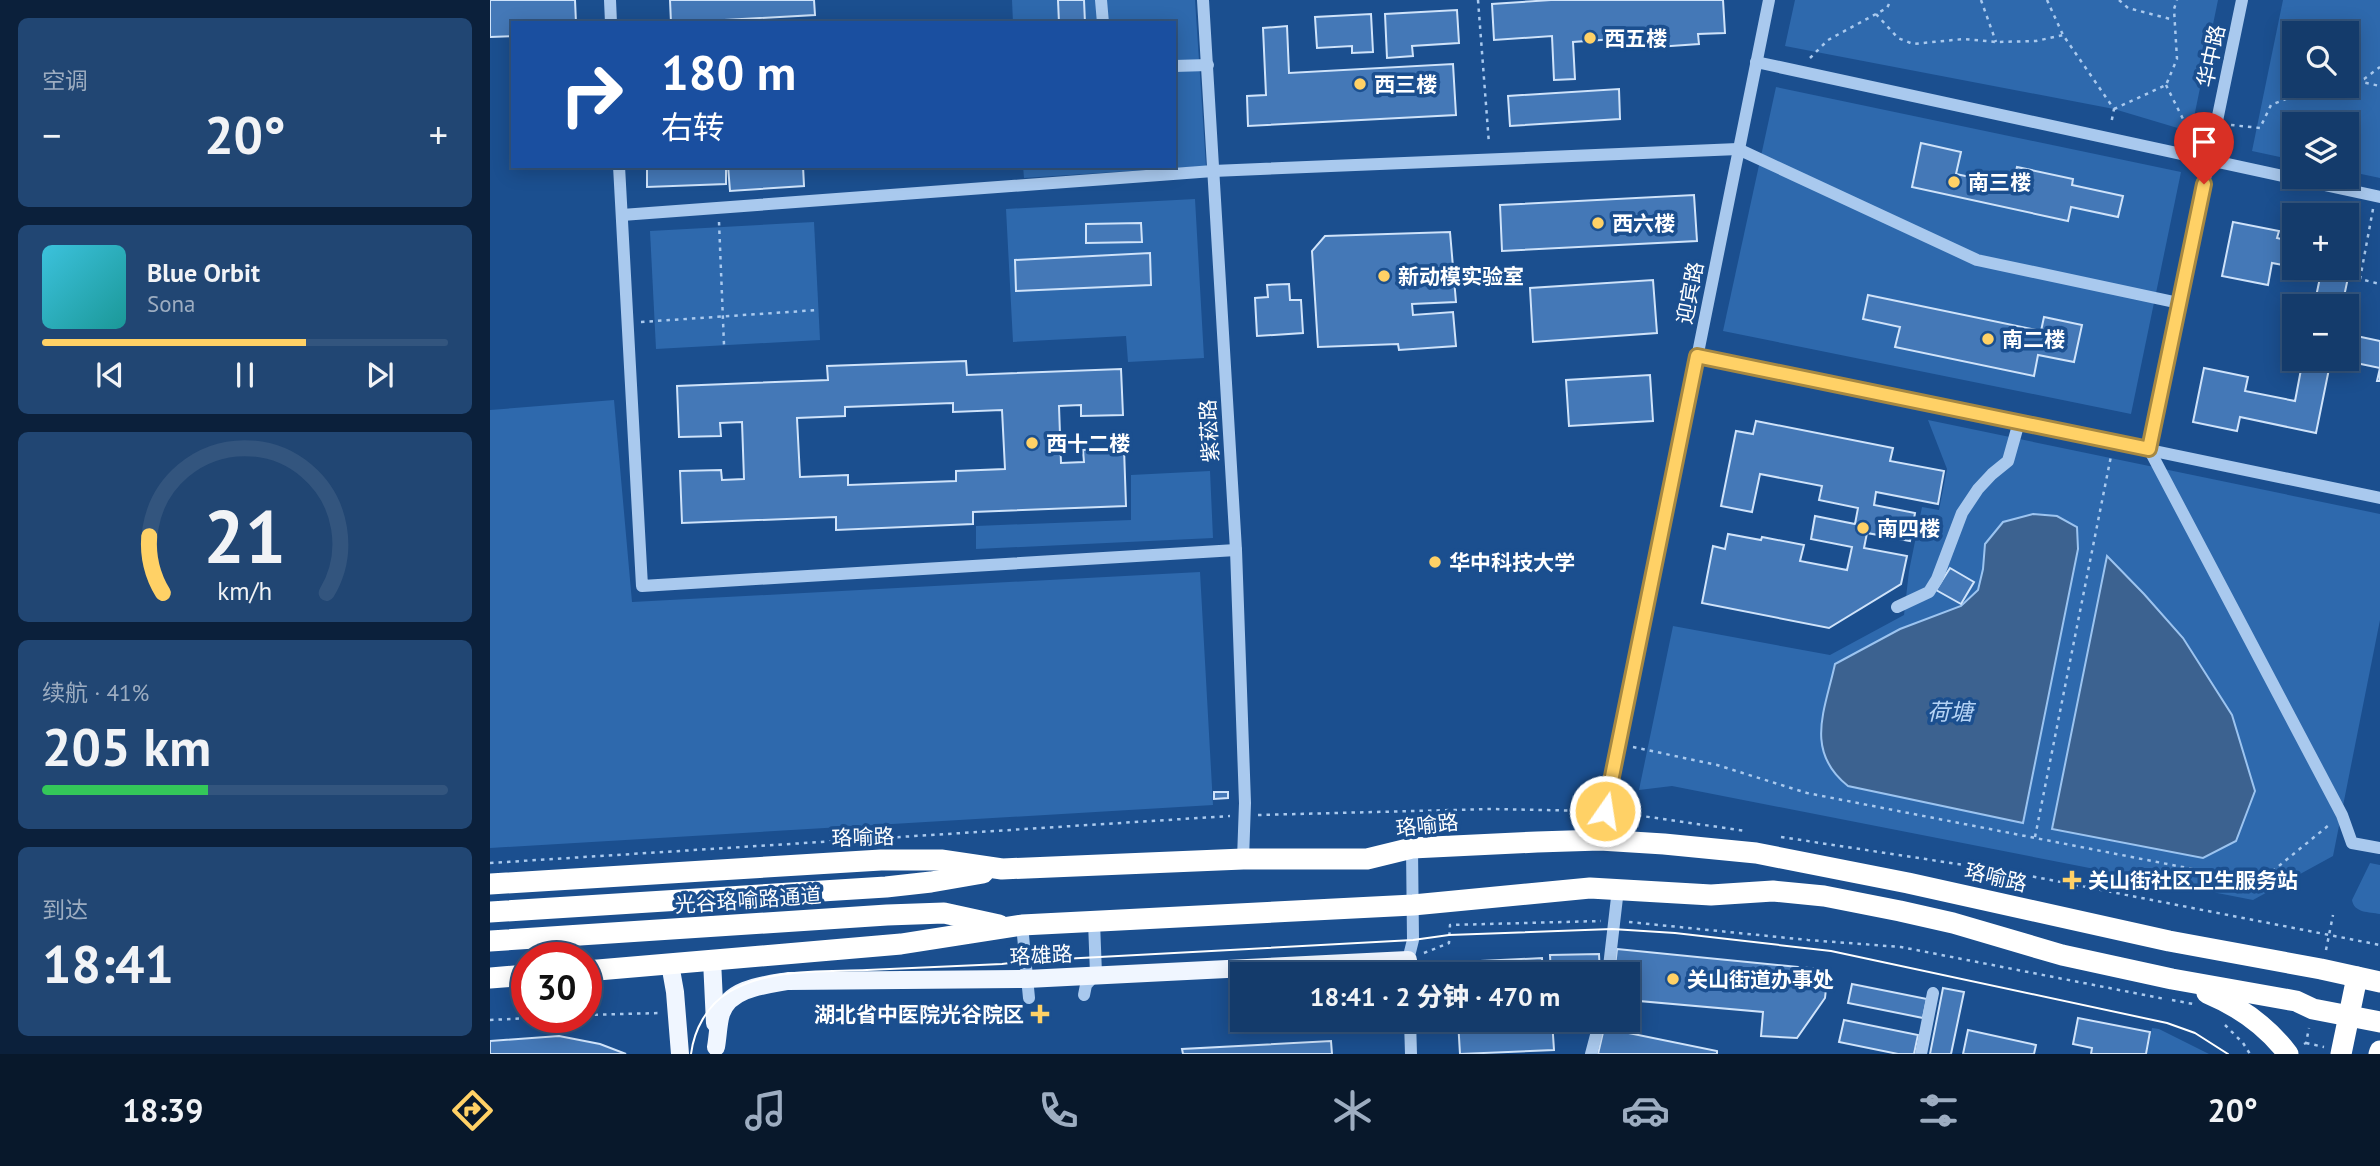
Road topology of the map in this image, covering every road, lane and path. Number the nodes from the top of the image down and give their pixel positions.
1 (610, 0) edge
2 (1101, 0) edge
3 (1203, 0) edge
4 (1478, 0) edge
5 (1769, 0) edge
6 (1891, 0) edge
7 (1982, 0) edge
8 (2047, 0) edge
9 (2119, 0) edge
10 (2177, 0) edge
11 (2242, 0) edge
12 (1875, 14) junction
13 (611, 21) edge
14 (1103, 21) edge
15 (2175, 21) junction
16 (2063, 35) junction
17 (1996, 43) junction
18 (1756, 62) junction
19 (1208, 65) junction
20 (1176, 66) edge
21 (2380, 67) edge
22 (1798, 71) junction
23 (2359, 80) edge
24 (2359, 81) edge
25 (2166, 85) junction
26 (2380, 86) edge
27 (2288, 98) edge
28 (2114, 109) junction
29 (2217, 123) junction
30 (2108, 138) junction
31 (1738, 149) junction
32 (1490, 158) junction
33 (2206, 160) junction
34 (619, 168) edge
35 (1213, 171) junction
36 (2378, 196) edge
37 (718, 208) junction
38 (622, 215) junction
39 (2380, 284) edge
40 (2179, 303) junction
41 (818, 310) dead end
42 (723, 316) junction
43 (628, 323) junction
44 (724, 345) dead end
45 (1697, 356) junction
46 (2019, 422) junction
47 (2114, 442) junction
48 (2149, 449) junction
49 (2380, 498) edge
50 (1236, 550) junction
51 (1897, 607) dead end
52 (1619, 744) junction
53 (2342, 815) junction
54 (2035, 837) junction
55 (1600, 840) junction
56 (1412, 848) junction
57 (2380, 848) edge
58 (1242, 859) junction
59 (1002, 869) junction
60 (490, 884) edge
61 (1618, 889) junction
62 (1413, 905) junction
63 (490, 912) edge
64 (1614, 920) junction
65 (1094, 922) junction
66 (1015, 926) junction
67 (490, 941) edge
68 (712, 960) junction
69 (1409, 962) edge
70 (1417, 962) edge
71 (1609, 962) edge
72 (670, 964) junction
73 (602, 970) edge
74 (1230, 971) edge
75 (1096, 974) junction
76 (511, 976) edge
77 (2357, 977) junction
78 (490, 978) edge
79 (2172, 979) junction
80 (2380, 982) edge
81 (1028, 988) junction
82 (1933, 993) dead end
83 (1084, 995) dead end
84 (2195, 1004) dead end
85 (677, 1013) junction
86 (602, 1015) edge
87 (2349, 1016) junction
88 (511, 1019) edge
89 (2219, 1019) dead end
90 (490, 1020) edge
91 (2380, 1022) edge
92 (1410, 1032) edge
93 (1597, 1032) edge
94 (716, 1050) edge
95 (680, 1054) edge
96 (1411, 1054) edge
97 (1591, 1054) edge
98 (1921, 1054) edge
99 (2250, 1054) edge
100 (2288, 1054) edge
101 (2341, 1054) edge

1 - 13 street
2 - 14 street
3 - 19 street, 紫菘路
4 - 32 path
5 - 18 street, 迎宾路
6 - 12 path
7 - 17 path
8 - 16 path
9 - 15 path
10 - 15 path
11 - 29 street, 华中路
12 - 17 path
12 - 22 path
15 - 25 path
16 - 17 path
16 - 28 path
18 - 22 street
18 - 31 street, 迎宾路
19 - 20 street
19 - 35 street, 紫菘路
21 - 23 path
22 - 30 street
24 - 26 path
25 - 28 path
25 - 33 path
27 - 29 path
28 - 30 path
29 - 33 street, 华中路
30 - 33 street
31 - 32 street
31 - 40 street
31 - 45 street, 迎宾路
32 - 35 street
33 - 36 street
33 - 40 street, 华中路
34 - 38 street
35 - 37 street
35 - 50 street, 紫菘路
36 - 39 path
37 - 38 street
37 - 42 path
38 - 43 street
40 - 48 street, 华中路
41 - 42 path
42 - 43 path
42 - 44 path
43 - 50 street
45 - 46 street
45 - 52 street, 迎宾路
46 - 47 street
46 - 51 street
47 - 48 street
47 - 54 path
48 - 49 street
48 - 53 street
50 - 58 street, 紫菘路
52 - 54 path
52 - 55 street, 迎宾路
53 - 54 path
53 - 57 street
55 - 56 highway, 珞喻路
55 - 77 highway, 珞喻路
56 - 58 highway, 珞喻路
56 - 62 street
58 - 59 highway, 珞喻路
59 - 60 highway, 珞喻路
59 - 63 highway, 光谷珞喻路通道
61 - 62 highway
61 - 64 street
61 - 79 highway
62 - 65 highway
62 - 69 street
64 - 70 path
64 - 71 street
64 - 84 path
65 - 66 highway
65 - 75 street
66 - 67 highway, 光谷珞喻路通道
66 - 68 highway
66 - 81 street
68 - 72 highway
68 - 94 main road, 珞雄路
72 - 73 highway
72 - 85 main road
74 - 75 main road, 珞雄路
75 - 81 main road, 珞雄路
75 - 83 street
76 - 78 highway
77 - 80 highway, 珞喻路
77 - 87 highway
79 - 87 highway
79 - 100 highway
81 - 94 main road, 珞雄路
82 - 98 street
85 - 86 path
85 - 95 main road
87 - 91 highway
87 - 101 highway
88 - 90 path
89 - 99 path
92 - 96 street
93 - 97 street

